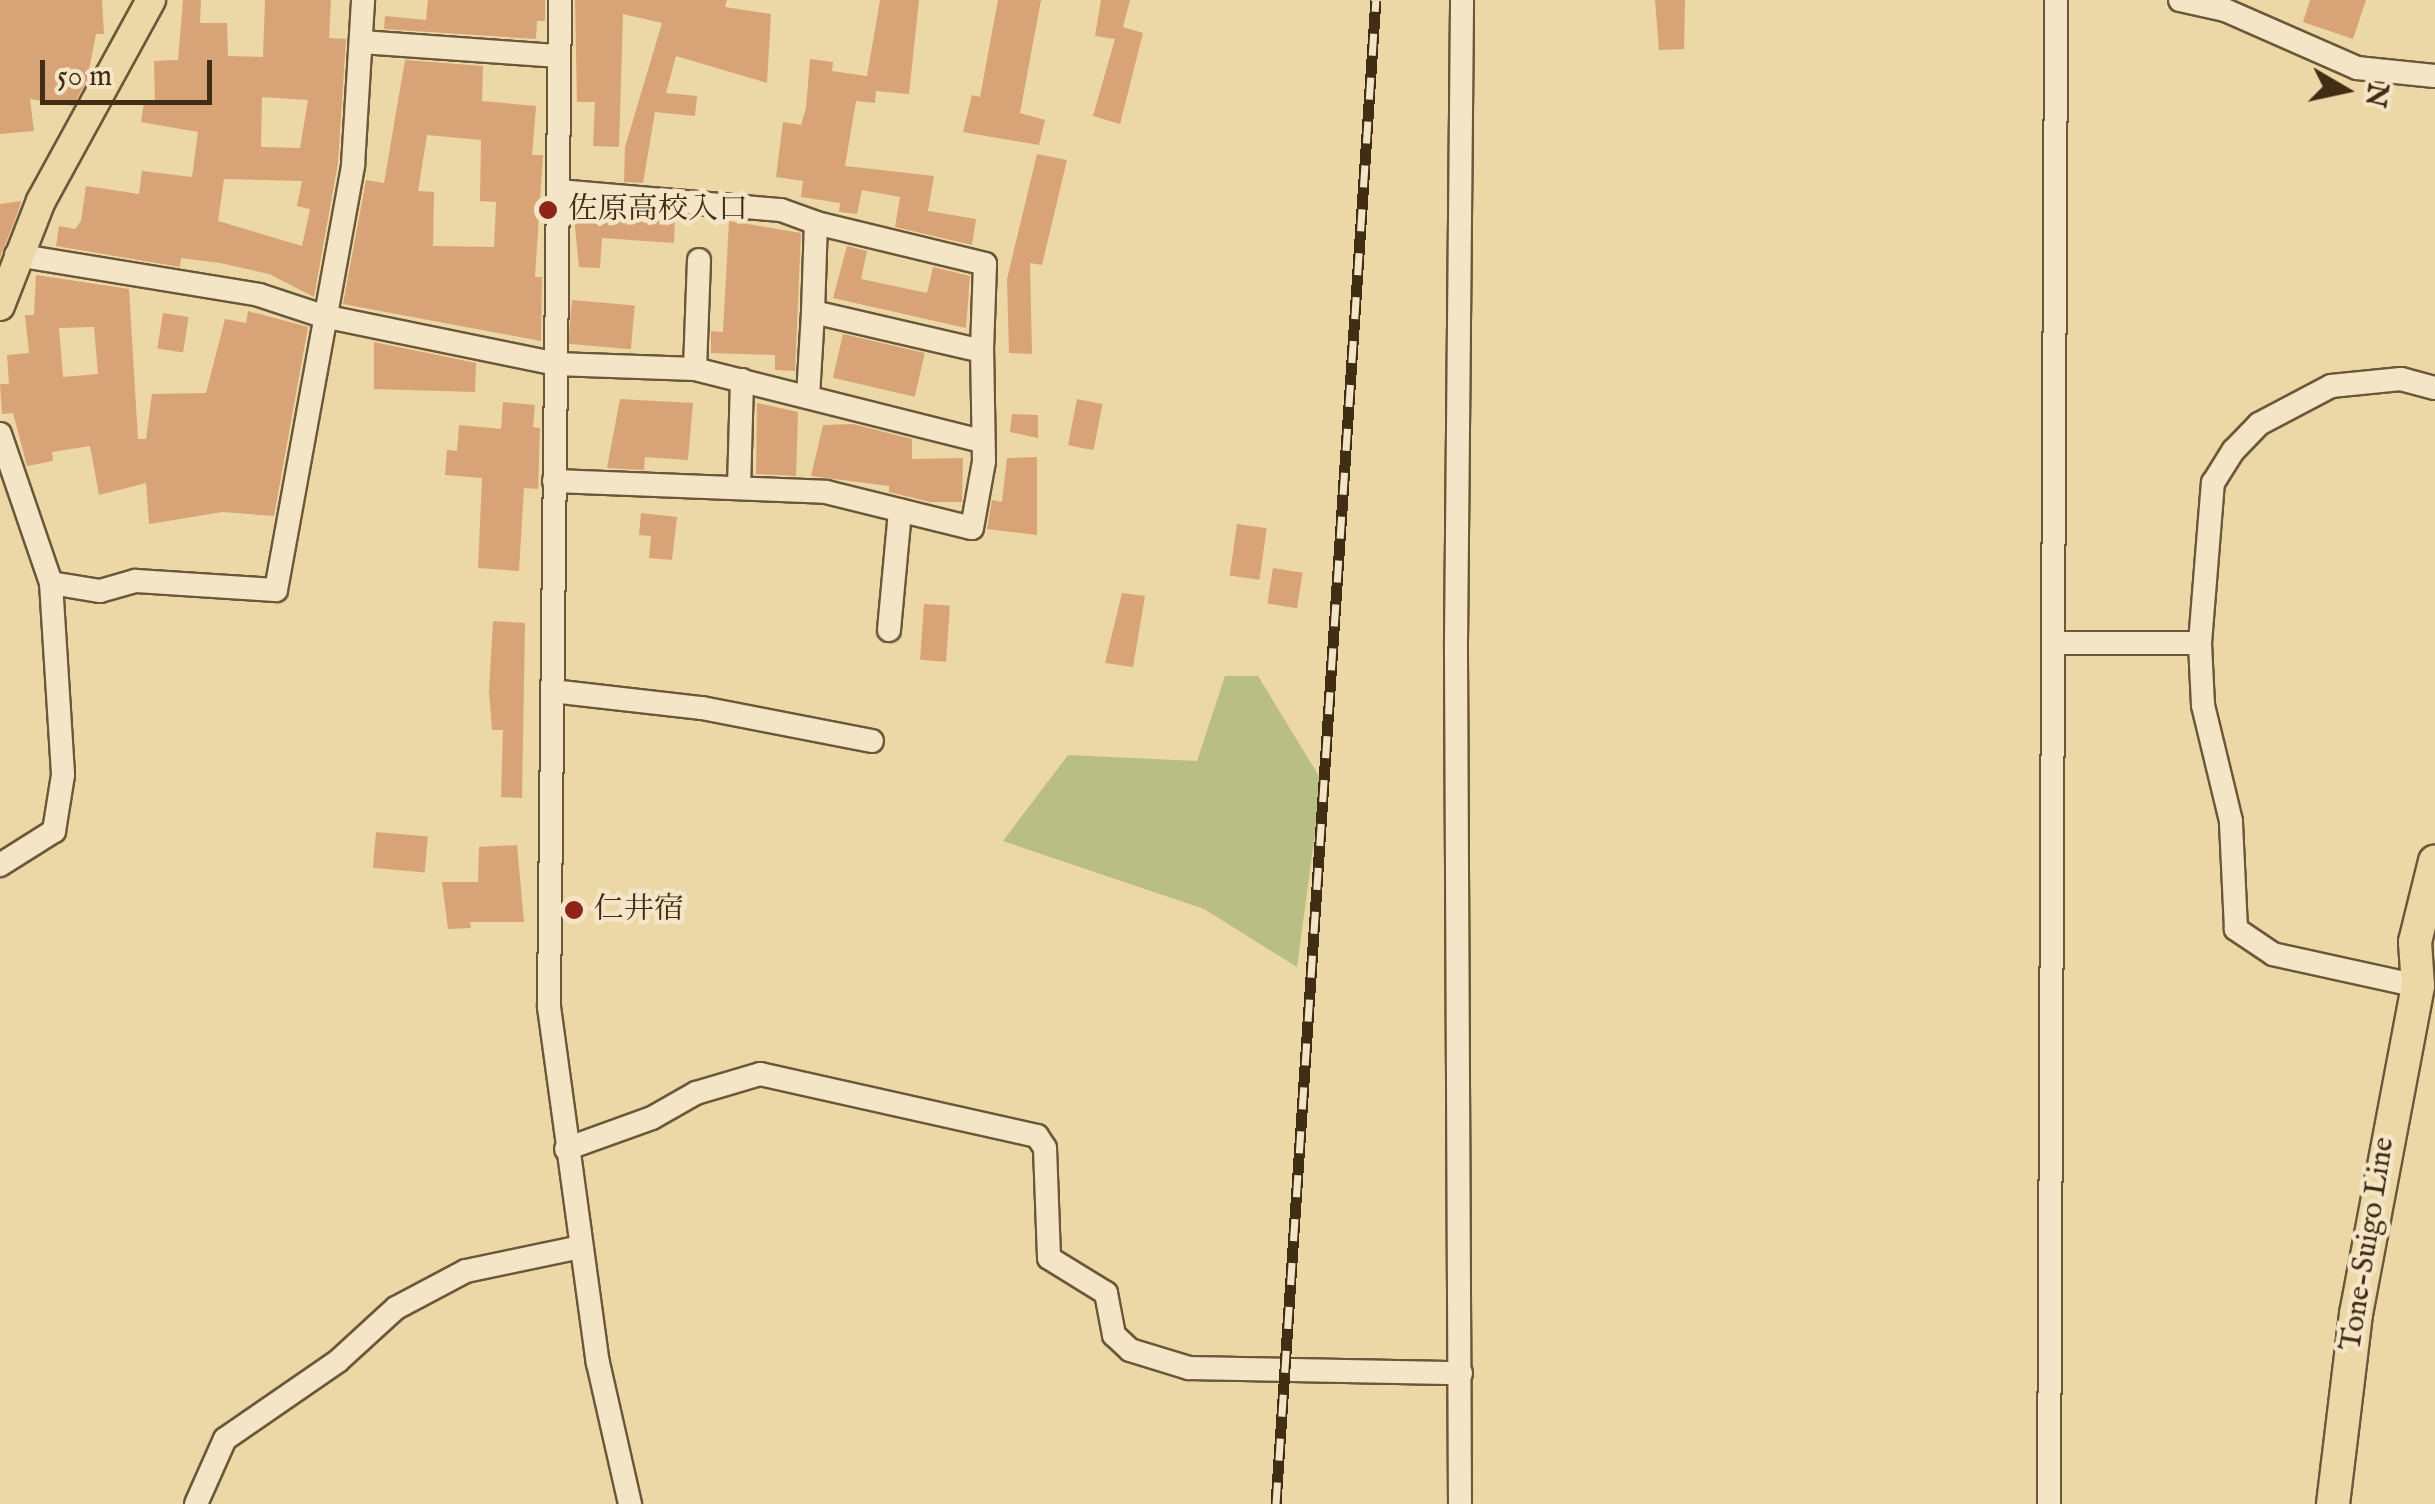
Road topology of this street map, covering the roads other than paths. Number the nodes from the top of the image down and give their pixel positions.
1 (151, 0) edge
2 (363, 0) edge
3 (560, 0) edge
4 (1462, 0) edge
5 (2056, 0) edge
6 (2180, 0) edge
7 (362, 42) junction
8 (560, 56) junction
9 (2435, 76) edge
10 (558, 191) junction
11 (816, 223) junction
12 (16, 254) junction
13 (699, 260) dead end
14 (0, 299) edge
15 (813, 312) junction
16 (323, 316) junction
17 (982, 352) junction
18 (556, 364) junction
19 (695, 369) junction
20 (742, 380) junction
21 (2435, 388) edge
22 (808, 397) junction
23 (0, 434) edge
24 (982, 441) junction
25 (554, 480) junction
26 (739, 488) junction
27 (900, 510) junction
28 (51, 583) junction
29 (889, 630) dead end
30 (2055, 643) junction
31 (2200, 643) junction
32 (552, 691) junction
33 (872, 742) dead end
34 (2435, 861) edge
35 (0, 865) edge
36 (2426, 974) edge
37 (566, 1149) junction
38 (581, 1247) junction
39 (1461, 1373) junction
40 (196, 1504) edge
41 (630, 1504) edge
42 (1460, 1504) edge
43 (2050, 1504) edge
44 (2333, 1504) edge

1 - 12 main road
2 - 7 street
3 - 8 street
4 - 39 street
5 - 30 street
6 - 9 street
7 - 8 street
7 - 16 street
8 - 10 street
10 - 11 street
10 - 18 street
11 - 15 street
11 - 17 street
12 - 14 main road
12 - 16 street
13 - 19 street
15 - 17 street
15 - 22 street
16 - 18 street
16 - 28 street
17 - 24 street
18 - 19 street
18 - 25 street
19 - 20 street
20 - 22 street
20 - 26 street
21 - 31 street
22 - 24 street
23 - 28 street
24 - 27 street
25 - 26 street
25 - 32 street
26 - 27 street
27 - 29 street
28 - 35 street
30 - 31 street
30 - 43 street
31 - 36 street
32 - 33 street
32 - 37 street
34 - 36 highway, Tone-Suigo Line
36 - 44 highway, Tone-Suigo Line
37 - 38 street
37 - 39 street
38 - 40 street
38 - 41 street
39 - 42 street

